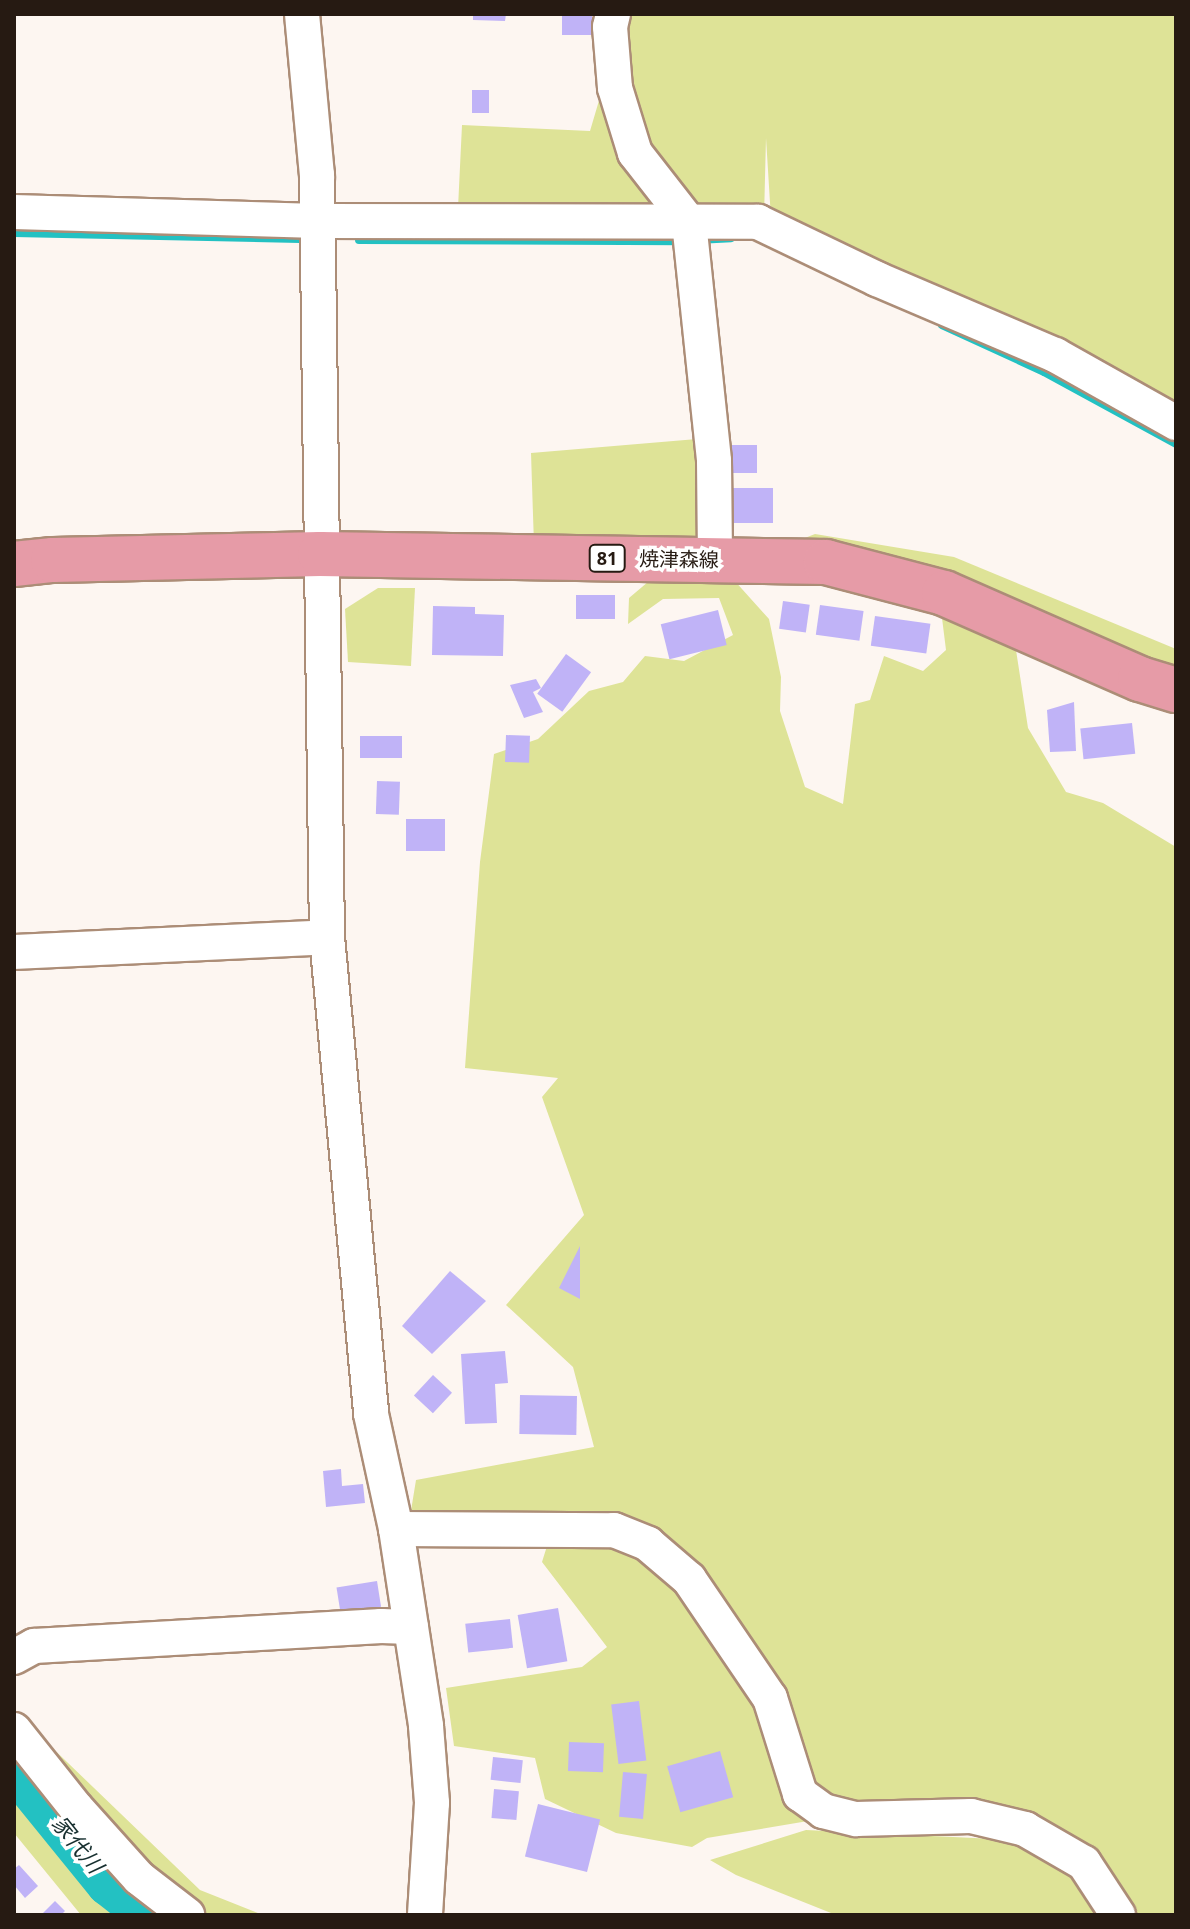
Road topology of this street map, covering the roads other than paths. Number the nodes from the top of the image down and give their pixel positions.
1 (302, 14) edge
2 (613, 14) edge
3 (14, 212) edge
4 (318, 221) junction
5 (690, 238) junction
6 (1176, 423) edge
7 (320, 554) junction
8 (715, 559) junction
9 (14, 564) edge
10 (1176, 690) edge
11 (327, 937) junction
12 (14, 952) edge
13 (396, 1529) junction
14 (411, 1627) junction
15 (14, 1657) edge
16 (14, 1730) edge
17 (187, 1915) edge
18 (425, 1915) edge
19 (1118, 1915) edge

1 - 4 street
2 - 5 street
3 - 4 street
4 - 5 street
4 - 7 street
5 - 6 street
5 - 8 street
7 - 8 main road, 焼津森線 / 81
7 - 9 main road, 焼津森線 / 81
7 - 11 street
8 - 10 main road, 焼津森線 / 81
11 - 12 street
11 - 13 street
13 - 14 street
13 - 19 street
14 - 15 street
14 - 18 street
16 - 17 street

